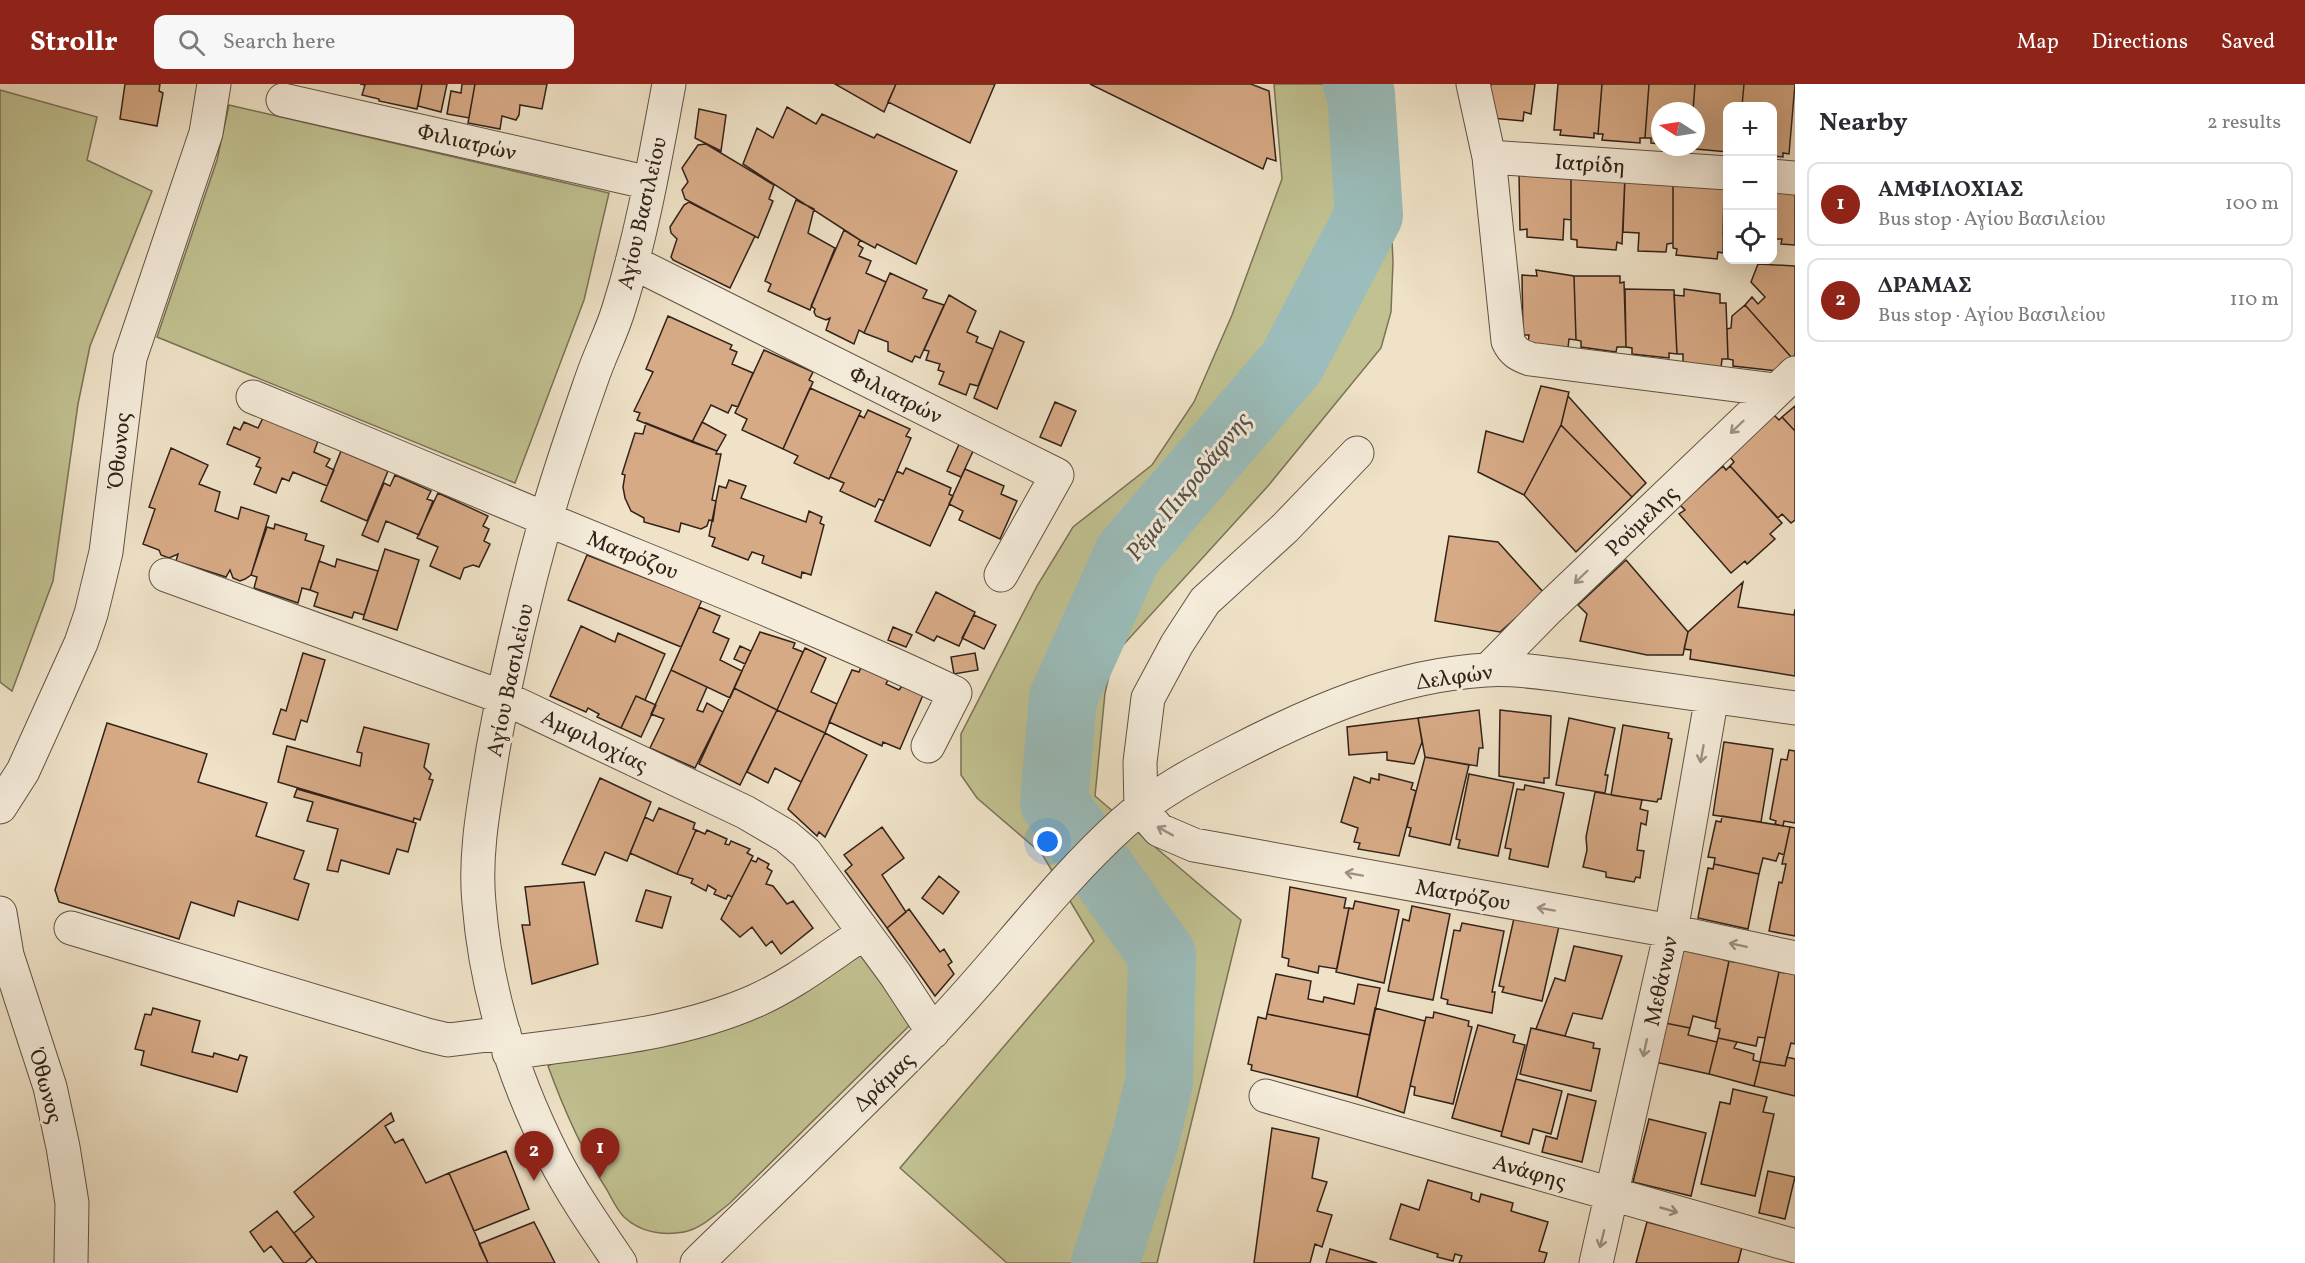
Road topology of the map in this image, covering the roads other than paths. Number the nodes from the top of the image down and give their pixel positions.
1 (214, 84) edge
2 (669, 84) edge
3 (1473, 84) edge
4 (284, 100) dead end
5 (1489, 156) junction
6 (1723, 173) edge
7 (1777, 176) edge
8 (1795, 178) edge
9 (650, 183) junction
10 (632, 262) junction
11 (1785, 382) edge
12 (253, 397) dead end
13 (1357, 453) dead end
14 (546, 519) junction
15 (166, 575) dead end
16 (1001, 575) dead end
17 (1488, 670) junction
18 (1712, 696) junction
19 (502, 697) junction
20 (1795, 708) edge
21 (928, 746) dead end
22 (0, 807) edge
23 (1132, 816) junction
24 (1058, 889) joint
25 (0, 913) edge
26 (71, 928) dead end
27 (1671, 931) junction
28 (864, 933) junction
29 (3, 958) edge
30 (1795, 958) edge
31 (933, 1032) junction
32 (507, 1043) junction
33 (1266, 1096) dead end
34 (1613, 1194) junction
35 (1795, 1246) edge
36 (66, 1260) edge
37 (620, 1263) edge
38 (697, 1263) edge
39 (1596, 1263) edge

1 - 22 street, Όθωνος
2 - 9 street, Αγίου Βασιλείου
3 - 5 street
4 - 9 street, Φιλιατρών
5 - 6 street, Ιατρίδη
5 - 11 street
7 - 8 street
9 - 10 street, Αγίου Βασιλείου
10 - 14 street, Αγίου Βασιλείου
10 - 16 street, Φιλιατρών
11 -> 17 street, Ρούμελης
12 - 14 street, Ματρόζου
13 - 23 street
14 - 19 street, Αγίου Βασιλείου
14 - 21 street, Ματρόζου
15 - 19 street, Αμφιλοχίας
17 - 18 street, Δελφών
17 - 23 street, Δελφών
18 - 20 street, Δελφών
18 -> 27 street, Μεθάνων
19 - 28 street, Αμφιλοχίας
19 - 32 street, Αγίου Βασιλείου
23 - 24 street, Δελφών
27 -> 23 street, Ματρόζου
24 - 31 street, Δράμας
25 - 29 street, Όθωνος
26 - 32 street
30 -> 27 street, Ματρόζου
27 -> 34 street, Μεθάνων
28 - 31 street, Αμφιλοχίας
28 - 32 street
29 - 36 street, Όθωνος
31 - 38 street, Δράμας
32 - 37 street, Αγίου Βασιλείου
33 - 34 street, Ανάφης
34 -> 35 street, Ανάφης
34 -> 39 street, Μεθάνων

